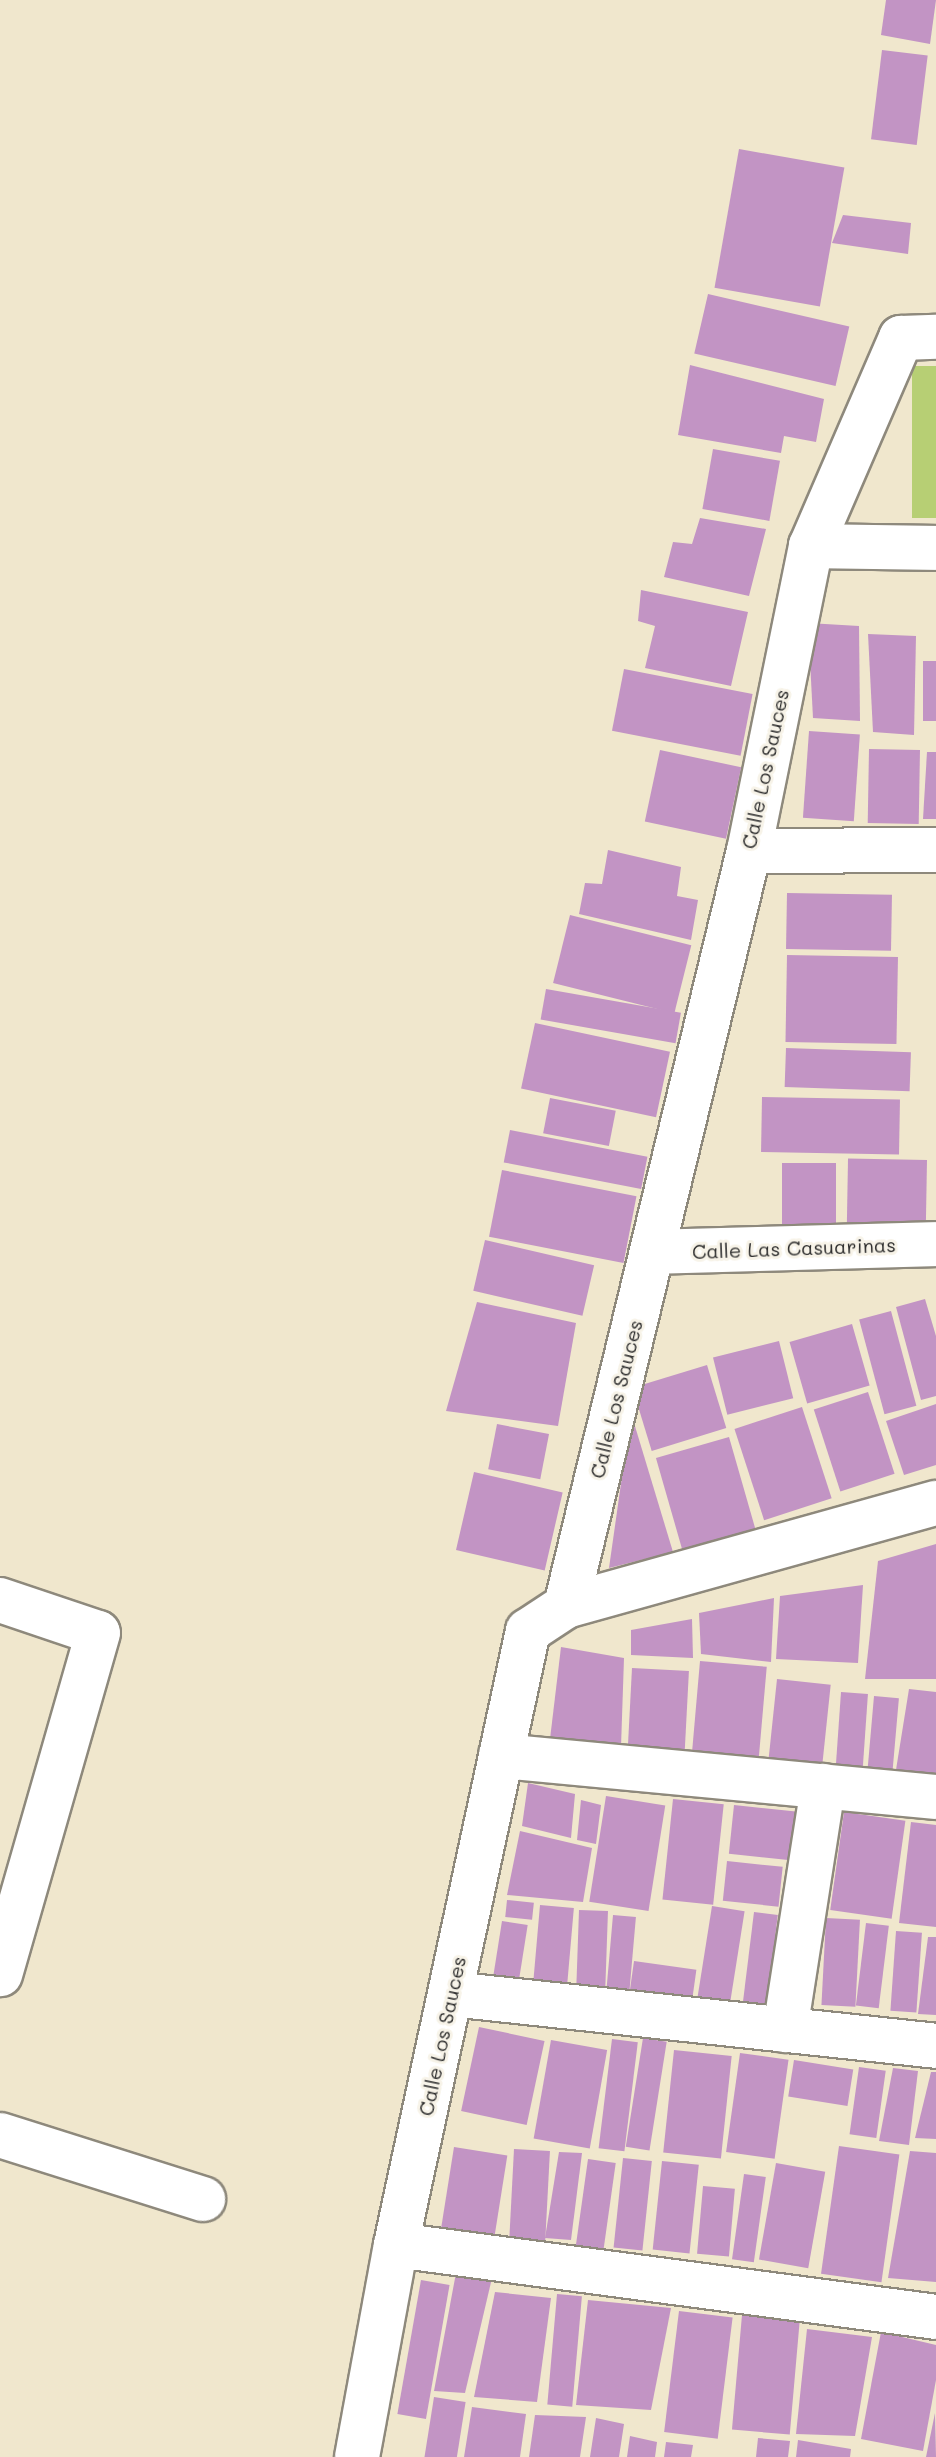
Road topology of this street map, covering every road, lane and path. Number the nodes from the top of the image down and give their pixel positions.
1 (919, 338) edge
2 (811, 546) junction
3 (936, 548) edge
4 (936, 850) edge
5 (749, 851) junction
6 (936, 1244) edge
7 (653, 1252) junction
8 (936, 1503) edge
9 (0, 1600) edge
10 (566, 1606) junction
11 (501, 1756) junction
12 (823, 1786) junction
13 (936, 1797) edge
14 (0, 1974) edge
15 (451, 1994) junction
16 (785, 2030) junction
17 (936, 2046) edge
18 (0, 2135) edge
19 (203, 2199) dead end
20 (396, 2245) junction
21 (936, 2317) edge
22 (357, 2457) edge

1 - 2 street, Calle Los Sauces
2 - 3 street
2 - 5 street, Calle Los Sauces
4 - 5 street
5 - 7 street, Calle Los Sauces
6 - 7 street, Calle Las Casuarinas
7 - 10 street, Calle Los Sauces
8 - 10 street
9 - 14 street
10 - 11 street, Calle Los Sauces
11 - 12 street
11 - 15 street, Calle Los Sauces
12 - 13 street
12 - 16 street
15 - 16 street
15 - 20 street, Calle Los Sauces
16 - 17 street
18 - 19 street
20 - 21 street
20 - 22 street, Calle Los Sauces

